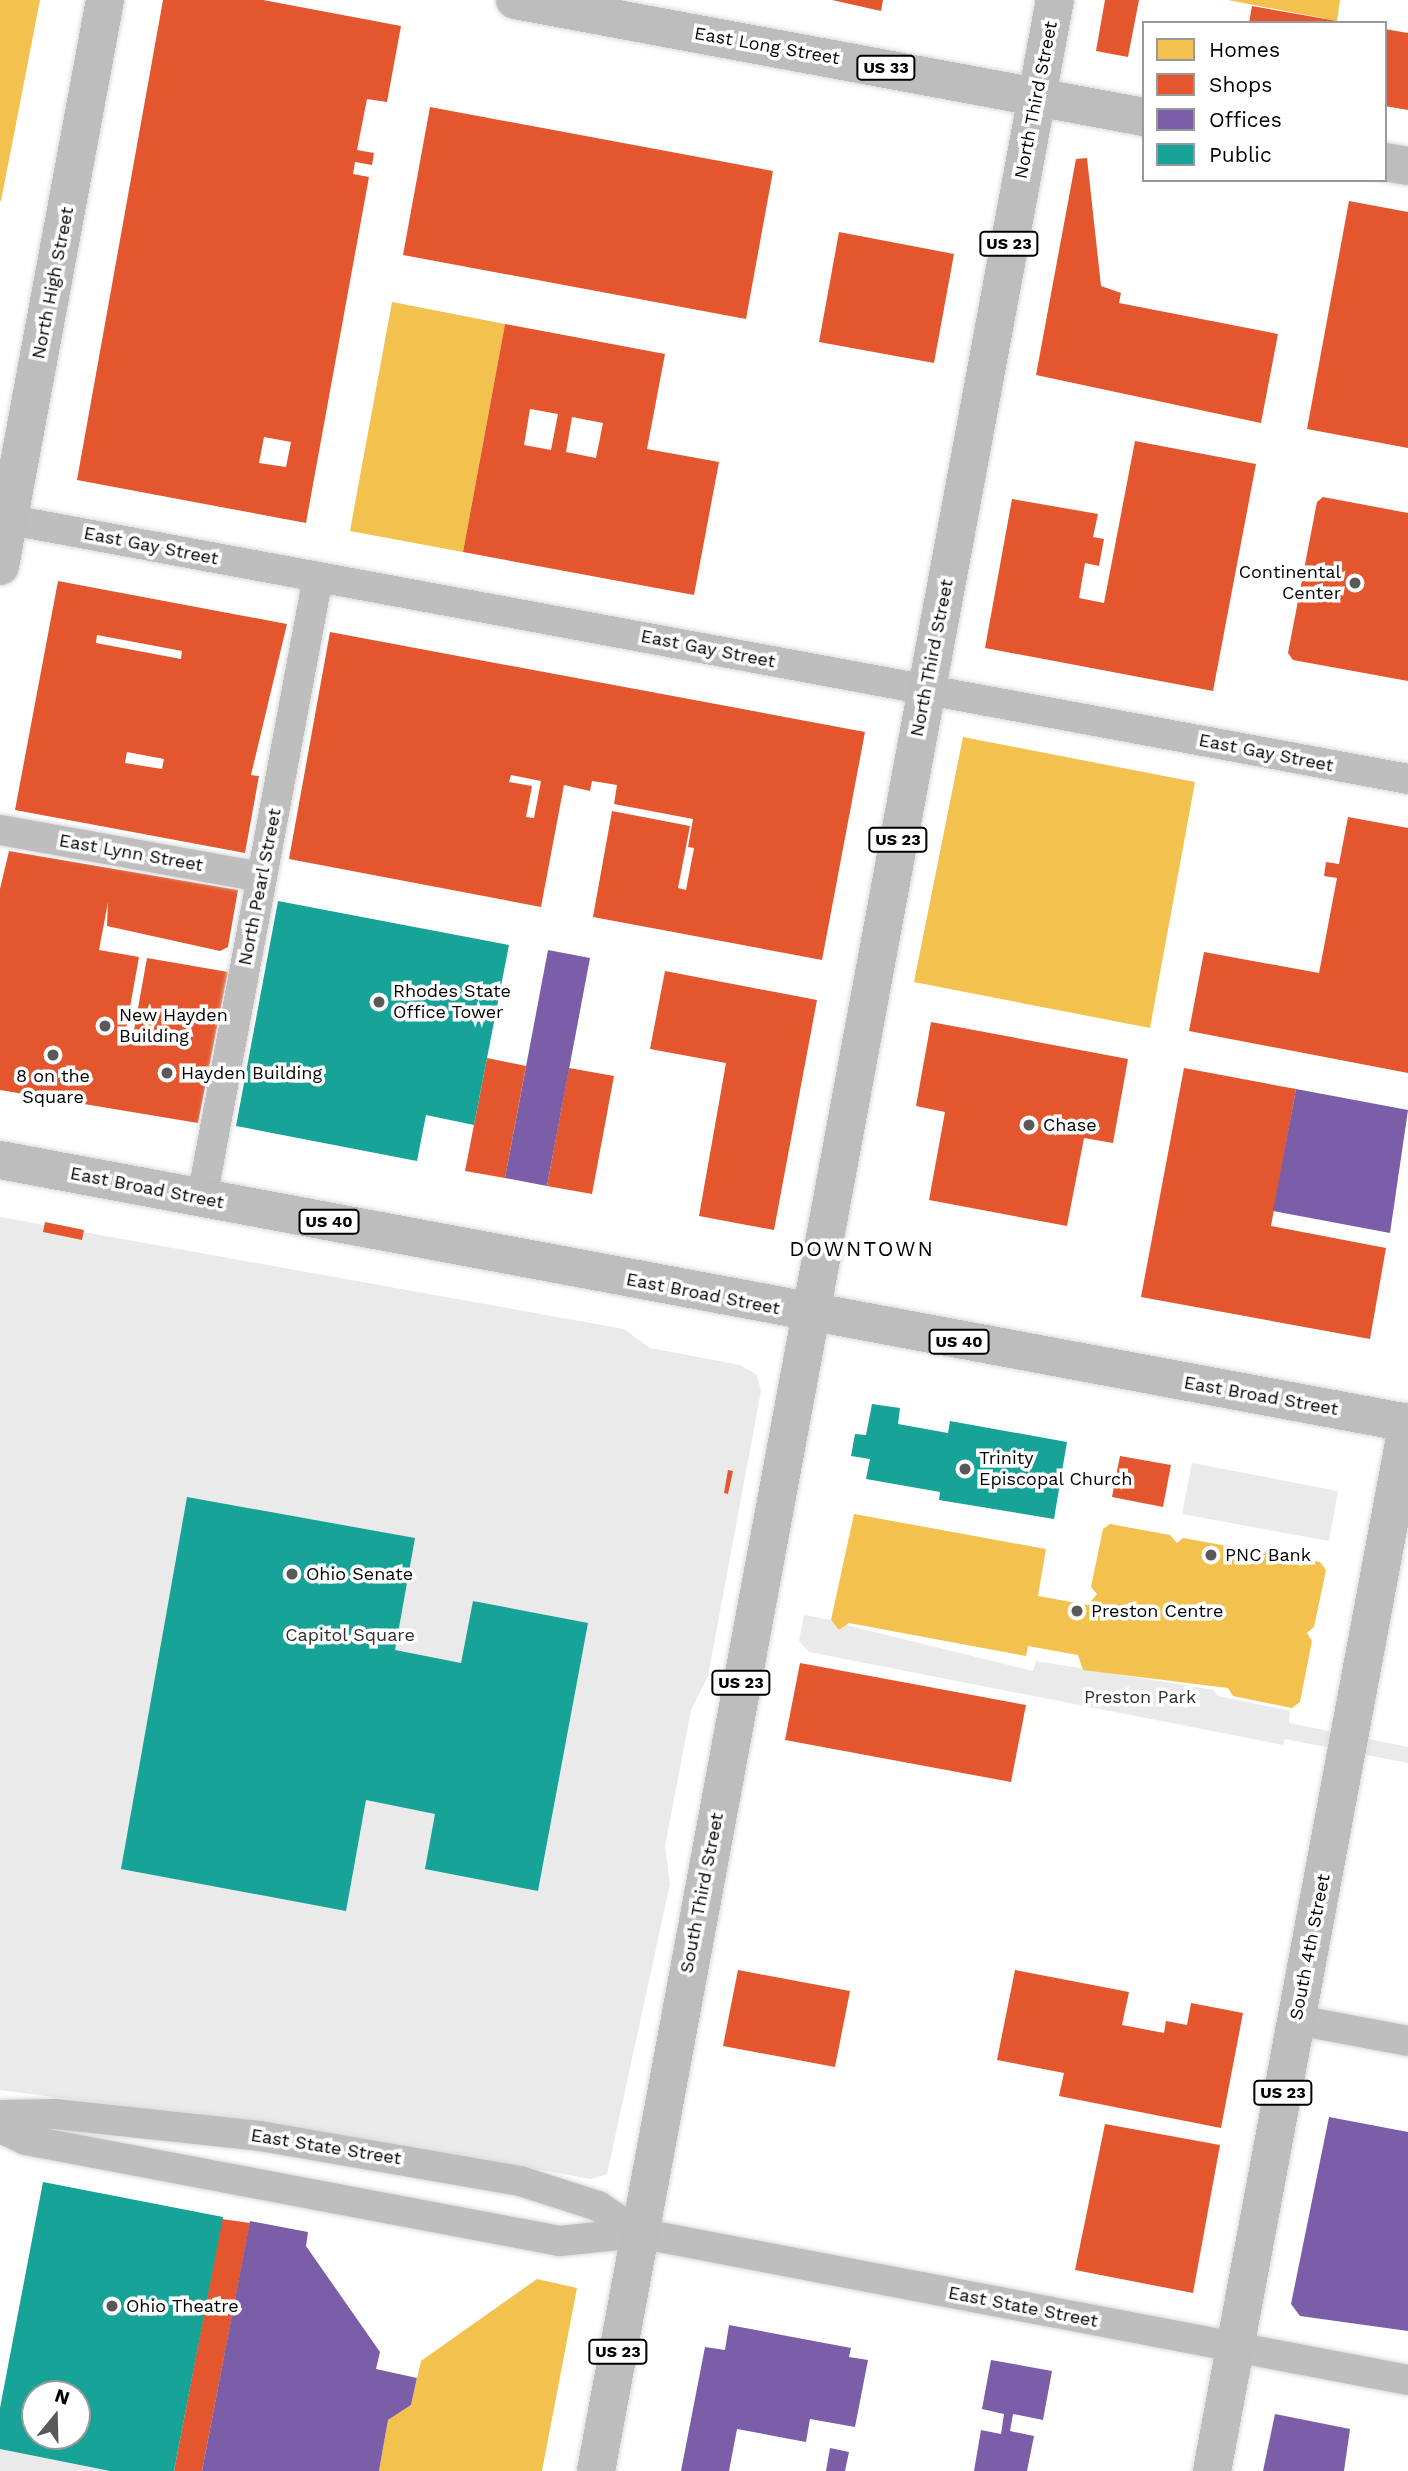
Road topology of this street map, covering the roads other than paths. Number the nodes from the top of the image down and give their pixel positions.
1 (105, 0) edge
2 (515, 0) edge
3 (1055, 0) edge
4 (1037, 96) junction
5 (1142, 117) edge
6 (1387, 162) edge
7 (1408, 166) edge
8 (4, 518) edge
9 (0, 566) edge
10 (318, 577) junction
11 (926, 690) junction
12 (1408, 779) edge
13 (0, 830) edge
14 (262, 877) junction
15 (0, 1160) edge
16 (202, 1198) junction
17 (808, 1315) junction
18 (1408, 1423) edge
19 (1297, 2020) junction
20 (1408, 2041) edge
21 (0, 2115) edge
22 (0, 2128) edge
23 (638, 2233) junction
24 (1236, 2347) junction
25 (1408, 2380) edge
26 (596, 2471) edge
27 (1212, 2471) edge

1 - 8 main road, North High Street
2 - 4 main road, East Long Street / US 33
3 - 4 main road, North Third Street / US 23
4 - 5 main road, East Long Street
4 - 11 main road, North Third Street / US 23
6 - 7 main road
8 - 9 main road, North High Street
8 - 10 street, East Gay Street
10 - 11 street, East Gay Street
10 - 14 street, North Pearl Street
11 - 12 street, East Gay Street
11 - 17 main road, North Third Street / US 23
13 - 14 street, East Lynn Street
14 - 16 street, North Pearl Street
15 - 16 main road, East Broad Street / US 40
16 - 17 main road, East Broad Street / US 40
17 - 18 main road, East Broad Street / US 40
17 - 23 main road, South Third Street / US 23
18 - 19 main road, South 4th Street / US 23
19 - 20 street
19 - 24 main road, South 4th Street / US 23
21 - 23 street, East State Street
22 - 23 street, East State Street
23 - 24 street, East State Street
23 - 26 main road, South Third Street / US 23
24 - 25 street, East State Street
24 - 27 main road, South 4th Street / US 23

